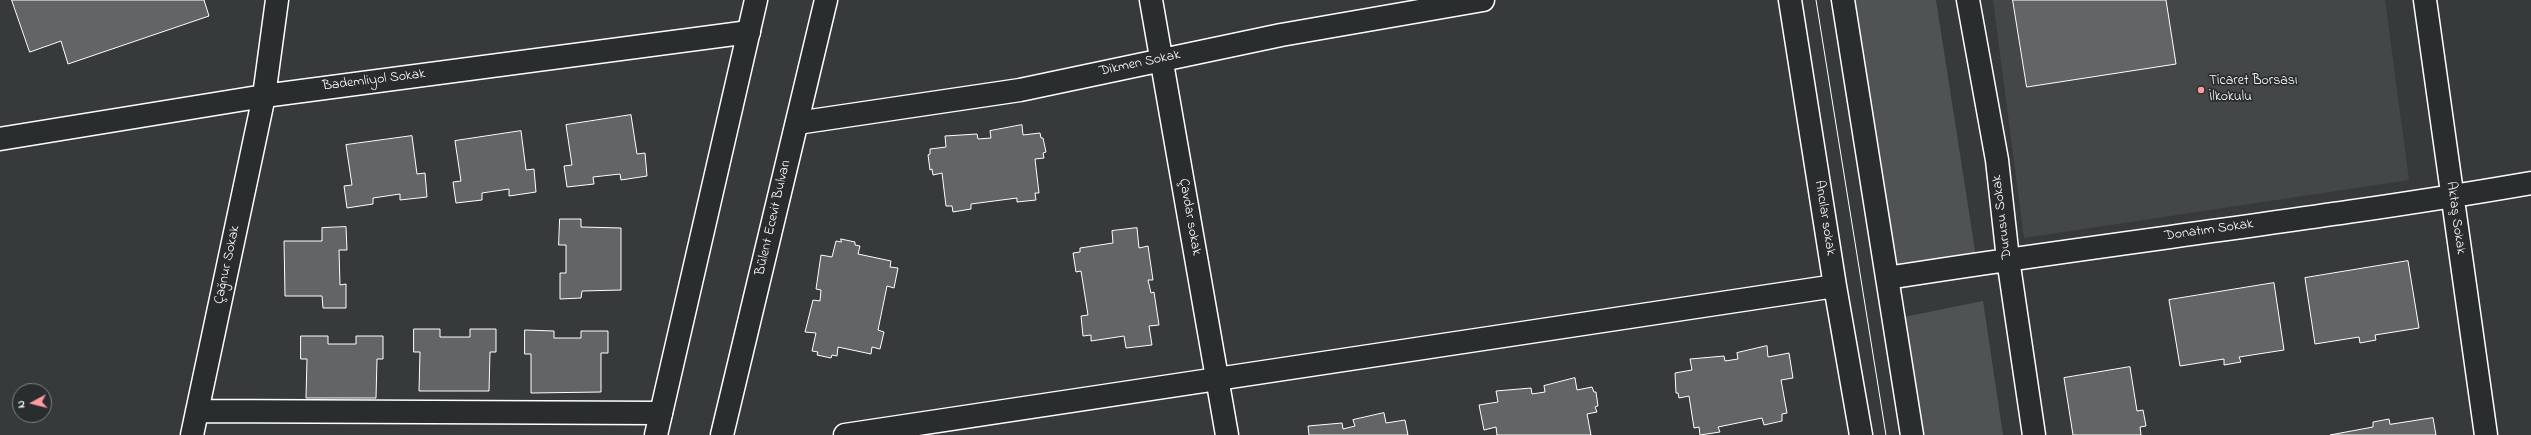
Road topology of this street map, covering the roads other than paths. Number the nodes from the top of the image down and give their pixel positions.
1 (278, 0) edge
2 (756, 0) edge
3 (826, 0) edge
4 (1150, 0) edge
5 (1483, 0) edge
6 (1790, 0) edge
7 (1843, 0) edge
8 (1968, 0) edge
9 (2425, 0) edge
10 (749, 32) junction
11 (1161, 60) junction
12 (264, 96) junction
13 (797, 123) junction
14 (0, 139) edge
15 (2531, 183) edge
16 (2452, 197) junction
17 (2008, 259) junction
18 (1887, 278) junction
19 (1835, 286) junction
20 (1218, 380) junction
21 (197, 411) junction
22 (661, 413) junction
23 (192, 435) edge
24 (656, 435) edge
25 (722, 435) edge
26 (845, 435) edge
27 (1227, 435) edge
28 (1861, 435) edge
29 (1912, 435) edge
30 (2034, 435) edge
31 (2486, 435) edge

1 - 12 street, Çağnur Sokak
2 - 10 street
3 - 13 street, Bülent Ecevit Bulvarı
4 - 11 street, Çavdar sokak
5 - 11 street, Dikmen Sokak
6 - 19 street, Arıcılar sokak
7 - 18 street
8 - 17 street, Durusu Sokak
9 - 16 street, Aktaş Sokak
10 - 12 street, Bademliyol Sokak
10 - 22 street
11 - 13 street, Dikmen Sokak
11 - 20 street, Çavdar sokak
12 - 14 street, Bademliyol Sokak
12 - 21 street, Çağnur Sokak
13 - 25 street, Bülent Ecevit Bulvarı
15 - 16 street, Donatım Sokak
16 - 17 street, Donatım Sokak
16 - 31 street, Aktaş Sokak
17 - 18 street, Donatım Sokak
17 - 30 street, Durusu Sokak
18 - 29 street
19 - 20 street
19 - 28 street, Arıcılar sokak
20 - 26 street
20 - 27 street, Çavdar sokak
21 - 22 street
21 - 23 street, Çağnur Sokak
22 - 24 street

